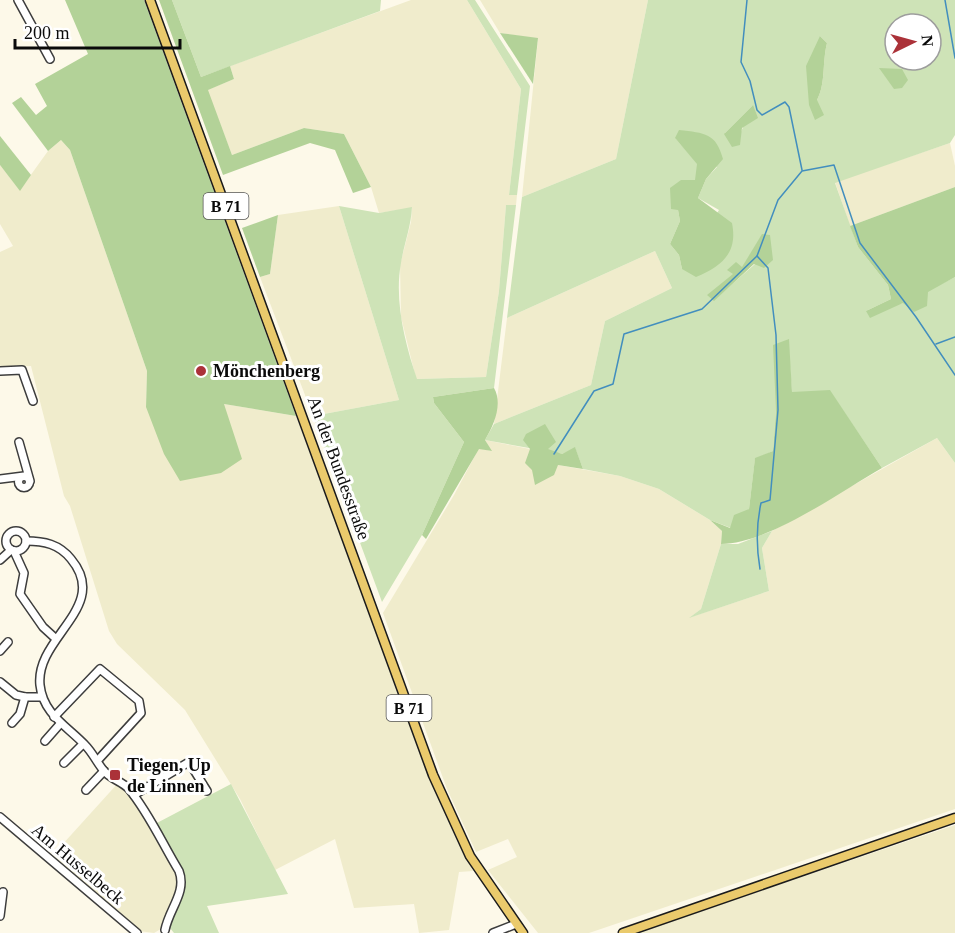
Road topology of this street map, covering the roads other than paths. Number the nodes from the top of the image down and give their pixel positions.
1 (18, 0) edge
2 (150, 0) edge
3 (50, 59) dead end
4 (0, 371) edge
5 (33, 401) dead end
6 (19, 442) dead end
7 (0, 479) edge
8 (26, 542) junction
9 (8, 547) edge
10 (0, 560) edge
11 (55, 638) junction
12 (8, 642) dead end
13 (0, 651) edge
14 (0, 682) edge
15 (25, 697) junction
16 (42, 697) junction
17 (54, 717) junction
18 (12, 723) dead end
19 (60, 724) junction
20 (45, 741) dead end
21 (83, 744) junction
22 (98, 760) junction
23 (64, 763) dead end
24 (104, 771) junction
25 (86, 790) dead end
26 (207, 791) dead end
27 (134, 795) junction
28 (0, 817) edge
29 (955, 818) edge
30 (3, 892) dead end
31 (0, 916) edge
32 (516, 924) junction
33 (168, 931) edge
34 (137, 933) edge
35 (157, 933) edge
36 (493, 933) edge
37 (523, 933) edge
38 (623, 933) edge

1 - 3 street
2 - 32 main road, An der Bundesstraße / B 71
4 - 5 street
6 - 7 street
8 - 9 street
8 - 9 street
8 - 11 street
9 - 10 street
9 - 11 street
11 - 16 street
12 - 13 street
14 - 15 street
15 - 16 street
15 - 18 street
16 - 17 street
17 - 19 street
17 - 22 street
19 - 20 street
19 - 21 street
21 - 22 street
21 - 23 street
22 - 24 street
24 - 25 street
24 - 27 street
26 - 27 street
27 - 33 street
28 - 34 street, Am Husselbeck
29 - 38 main road
30 - 31 street
32 - 36 street
32 - 37 main road, An der Bundesstraße / B 71
33 - 35 street

